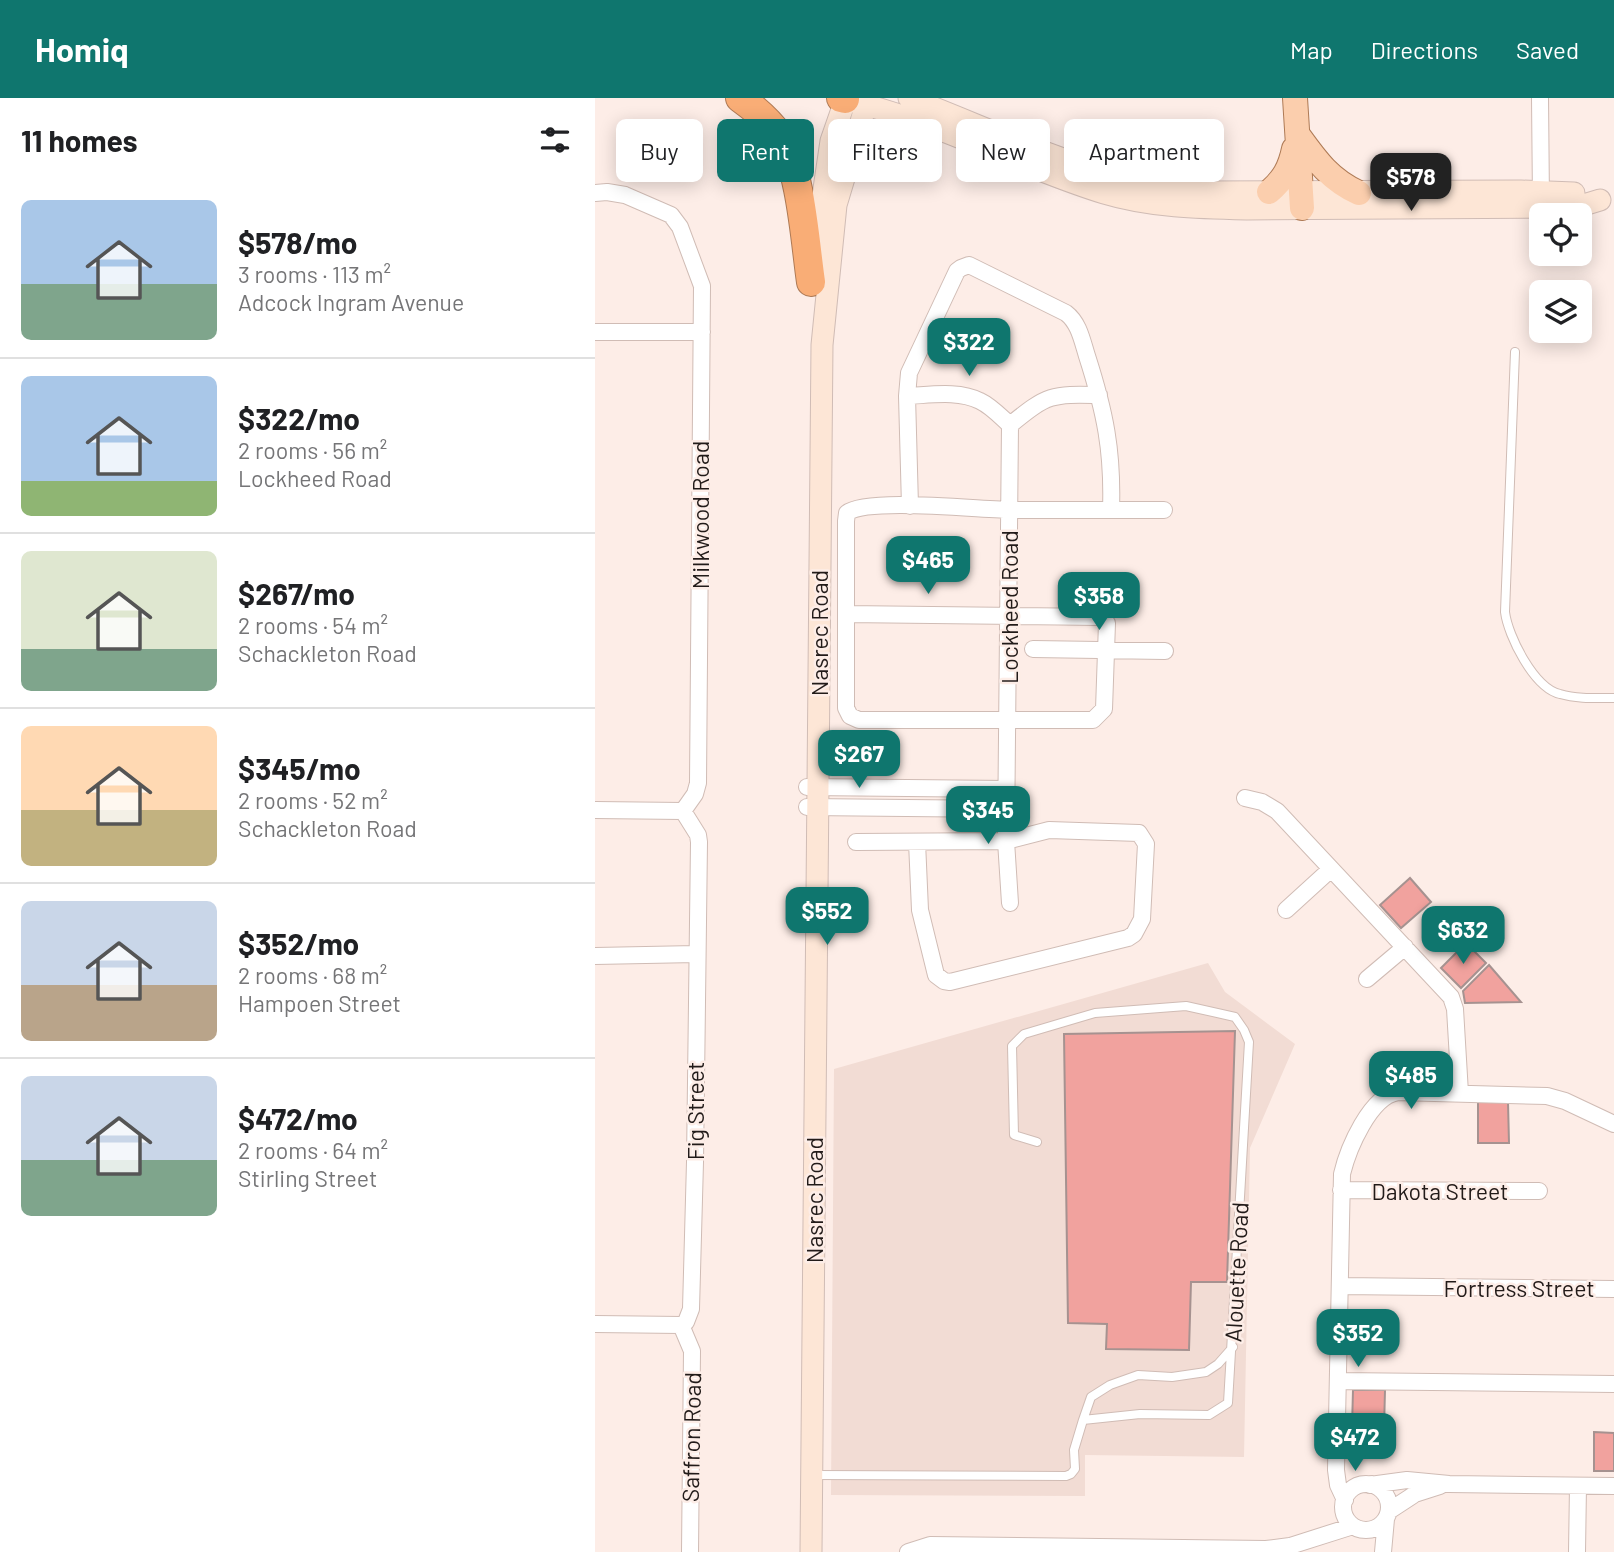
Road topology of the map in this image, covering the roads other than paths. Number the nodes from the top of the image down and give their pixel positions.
1 (740, 98) edge
2 (909, 98) edge
3 (927, 98) edge
4 (1295, 98) edge
5 (1540, 98) edge
6 (853, 100) edge
7 (851, 119) edge
8 (945, 122) junction
9 (942, 123) edge
10 (1297, 135) junction
11 (842, 182) edge
12 (1269, 192) junction
13 (595, 193) edge
14 (1359, 193) junction
15 (1301, 199) junction
16 (1541, 199) junction
17 (1607, 200) edge
18 (811, 282) junction
19 (595, 332) edge
20 (702, 332) junction
21 (1515, 352) dead end
22 (1100, 395) junction
23 (907, 396) junction
24 (1010, 425) junction
25 (910, 506) junction
26 (1009, 510) junction
27 (1111, 510) junction
28 (1164, 510) dead end
29 (846, 614) junction
30 (1010, 614) junction
31 (1033, 649) dead end
32 (1106, 651) junction
33 (1165, 651) dead end
34 (1614, 698) edge
35 (1008, 720) junction
36 (911, 788) junction
37 (1007, 789) junction
38 (812, 797) junction
39 (1245, 798) dead end
40 (911, 809) junction
41 (595, 810) edge
42 (1006, 810) junction
43 (683, 811) junction
44 (1006, 841) junction
45 (856, 842) dead end
46 (917, 842) junction
47 (1331, 869) junction
48 (1010, 903) dead end
49 (1286, 910) dead end
50 (1405, 947) junction
51 (696, 954) junction
52 (595, 956) edge
53 (1367, 979) dead end
54 (1460, 1093) junction
55 (1614, 1124) edge
56 (1037, 1142) dead end
57 (1341, 1190) junction
58 (1539, 1191) dead end
59 (1340, 1286) junction
60 (1614, 1289) edge
61 (595, 1325) edge
62 (681, 1325) junction
63 (1233, 1347) junction
64 (1339, 1381) junction
65 (1614, 1384) edge
66 (1083, 1420) junction
67 (1337, 1451) junction
68 (807, 1475) junction
69 (1449, 1484) junction
70 (1368, 1485) junction
71 (1578, 1486) junction
72 (1614, 1486) edge
73 (1344, 1504) junction
74 (1387, 1515) junction
75 (1358, 1528) junction
76 (1314, 1537) junction
77 (992, 1549) edge
78 (1183, 1550) edge
79 (690, 1552) edge
80 (802, 1552) edge
81 (811, 1552) edge
82 (908, 1552) edge
83 (1376, 1552) edge
84 (1383, 1552) edge
85 (1577, 1552) edge

1 - 18 highway
2 - 8 main road
3 - 8 main road
4 - 10 main road
5 - 16 street
6 - 7 main road, Nasrec Road
6 - 8 main road
6 - 18 main road, Nasrec Road
8 - 9 main road
8 - 12 main road
8 - 15 main road
10 - 12 main road
10 - 14 main road
10 - 15 main road
11 - 38 main road, Nasrec Road
12 - 15 main road
13 - 20 street, Milkwood Road
14 - 15 main road
14 - 16 main road
15 - 16 main road
16 - 17 main road
18 - 38 main road, Nasrec Road
19 - 20 street
20 - 43 street, Milkwood Road
21 - 34 lane
22 - 23 street
22 - 24 street
22 - 27 street
23 - 24 street
23 - 25 street
24 - 26 street, Lockheed Road
25 - 26 street
25 - 29 street
26 - 27 street
26 - 30 street, Lockheed Road
27 - 28 street
29 - 30 street
29 - 35 street
30 - 32 street
30 - 35 street, Lockheed Road
31 - 32 street
32 - 33 street
32 - 35 street
35 - 37 street, Lockheed Road
36 - 37 street
36 - 38 street
36 - 40 street
37 - 42 street, Lockheed Road
38 - 40 street
38 - 68 main road, Nasrec Road
39 - 47 street
40 - 42 street
41 - 43 street
42 - 44 street, Lockheed Road
43 - 51 street, Fig Street
44 - 46 street
44 - 46 street
44 - 48 street, Lockheed Road
45 - 46 street
47 - 49 street
47 - 50 street
50 - 53 street
50 - 54 street
51 - 52 street
51 - 62 street, Fig Street
54 - 55 street
54 - 57 street
56 - 63 lane, Alouette Road
57 - 58 street, Dakota Street
57 - 59 street
59 - 60 street, Fortress Street
59 - 64 street
61 - 62 street
62 - 79 street, Saffron Road
63 - 66 lane
63 - 66 lane, Alouette Road
64 - 65 street
64 - 67 street
66 - 68 lane
67 - 70 street
67 - 73 street
68 - 80 main road, Nasrec Road
68 - 81 main road, Nasrec Road
69 - 70 street
69 - 71 street
69 - 74 street
70 - 73 street
70 - 74 street
71 - 72 street
71 - 85 street
73 - 75 street
73 - 76 street
74 - 75 street
74 - 84 street
75 - 76 street
75 - 83 street
76 - 78 street
77 - 78 street
77 - 82 street

